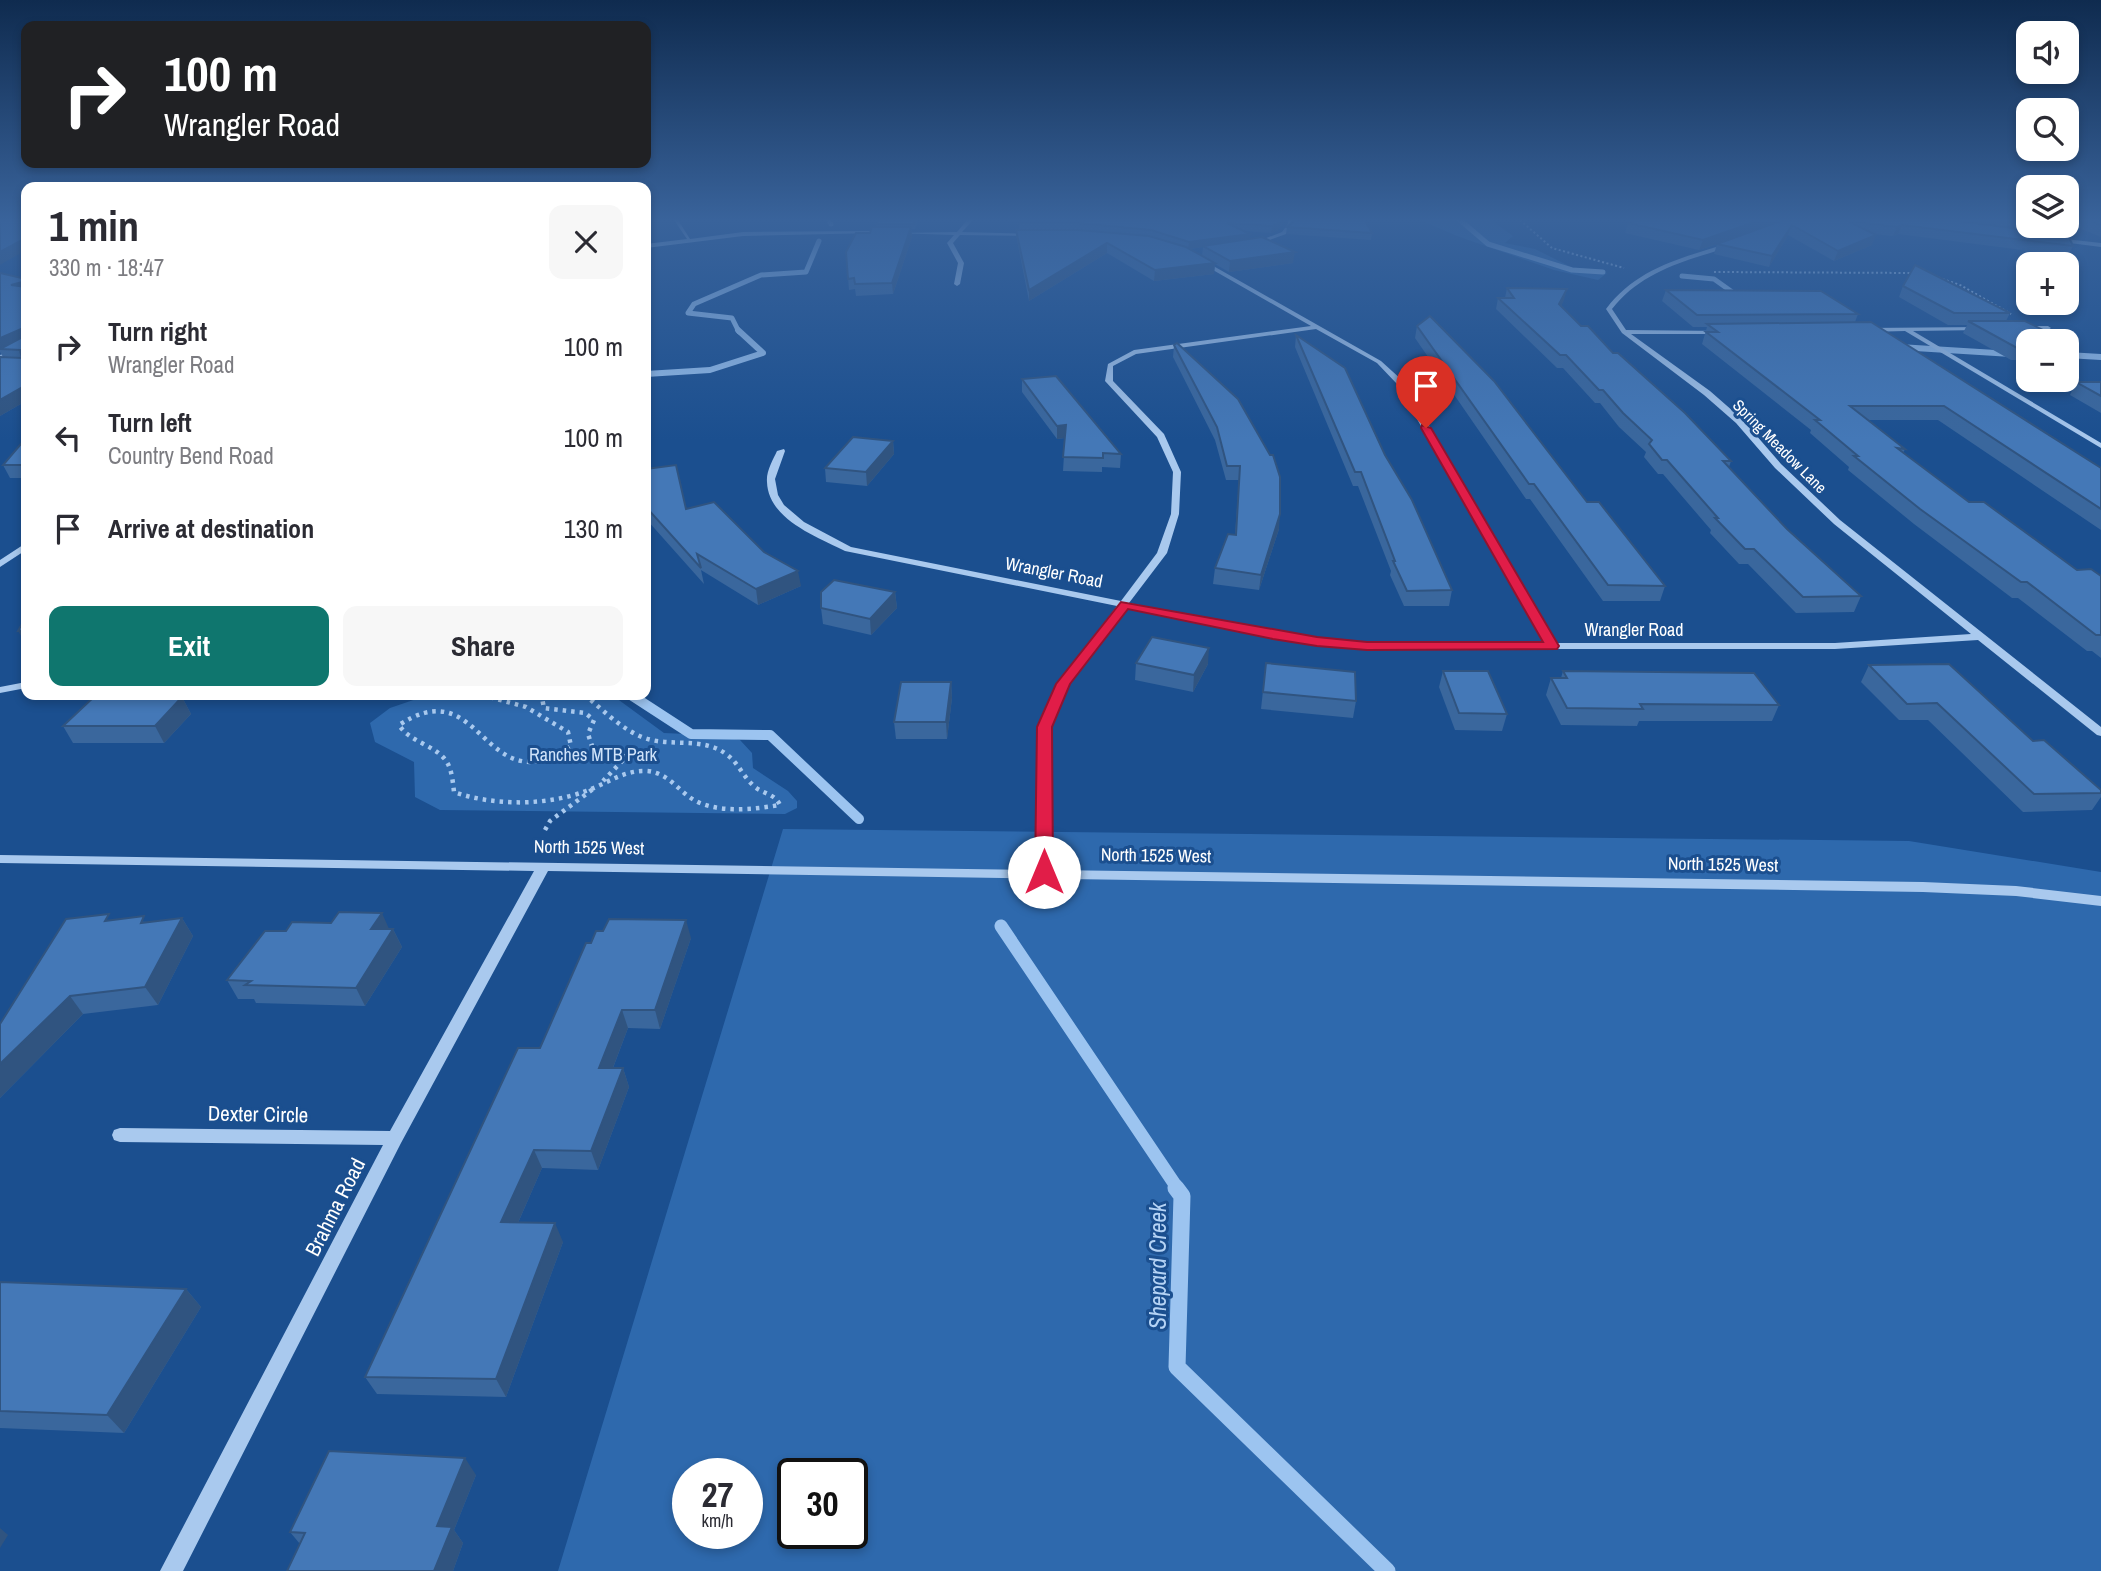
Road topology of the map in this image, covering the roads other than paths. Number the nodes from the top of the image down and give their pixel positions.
1 (1258, 293) edge
2 (1623, 293) edge
3 (1318, 327) junction
4 (1903, 328) junction
5 (1985, 328) edge
6 (2011, 328) edge
7 (2048, 328) dead end
8 (1853, 330) edge
9 (1624, 332) junction
10 (1735, 332) edge
11 (21, 348) edge
12 (0, 358) edge
13 (2101, 446) edge
14 (781, 451) dead end
15 (21, 549) edge
16 (0, 564) edge
17 (1125, 604) junction
18 (1980, 637) junction
19 (1552, 646) junction
20 (21, 686) edge
21 (0, 690) edge
22 (2101, 733) edge
23 (0, 859) edge
24 (544, 866) junction
25 (1044, 872) junction
26 (2101, 901) edge
27 (120, 1135) dead end
28 (396, 1139) junction
29 (171, 1571) edge

1 - 3 street
2 - 9 street
3 - 17 street
3 - 19 street
4 - 5 street
4 - 8 street
4 - 13 street
6 - 7 street
9 - 10 street
9 - 18 street, Spring Meadow Lane
11 - 12 street
14 - 17 street, Wrangler Road
15 - 16 street
17 - 19 street, Wrangler Road
17 - 25 street
18 - 19 street, Wrangler Road
18 - 22 street, Spring Meadow Lane
20 - 21 street
23 - 24 street, North 1525 West
24 - 25 street, North 1525 West
24 - 28 street, Brahma Road
25 - 26 street, North 1525 West
27 - 28 street, Dexter Circle
28 - 29 street, Brahma Road

